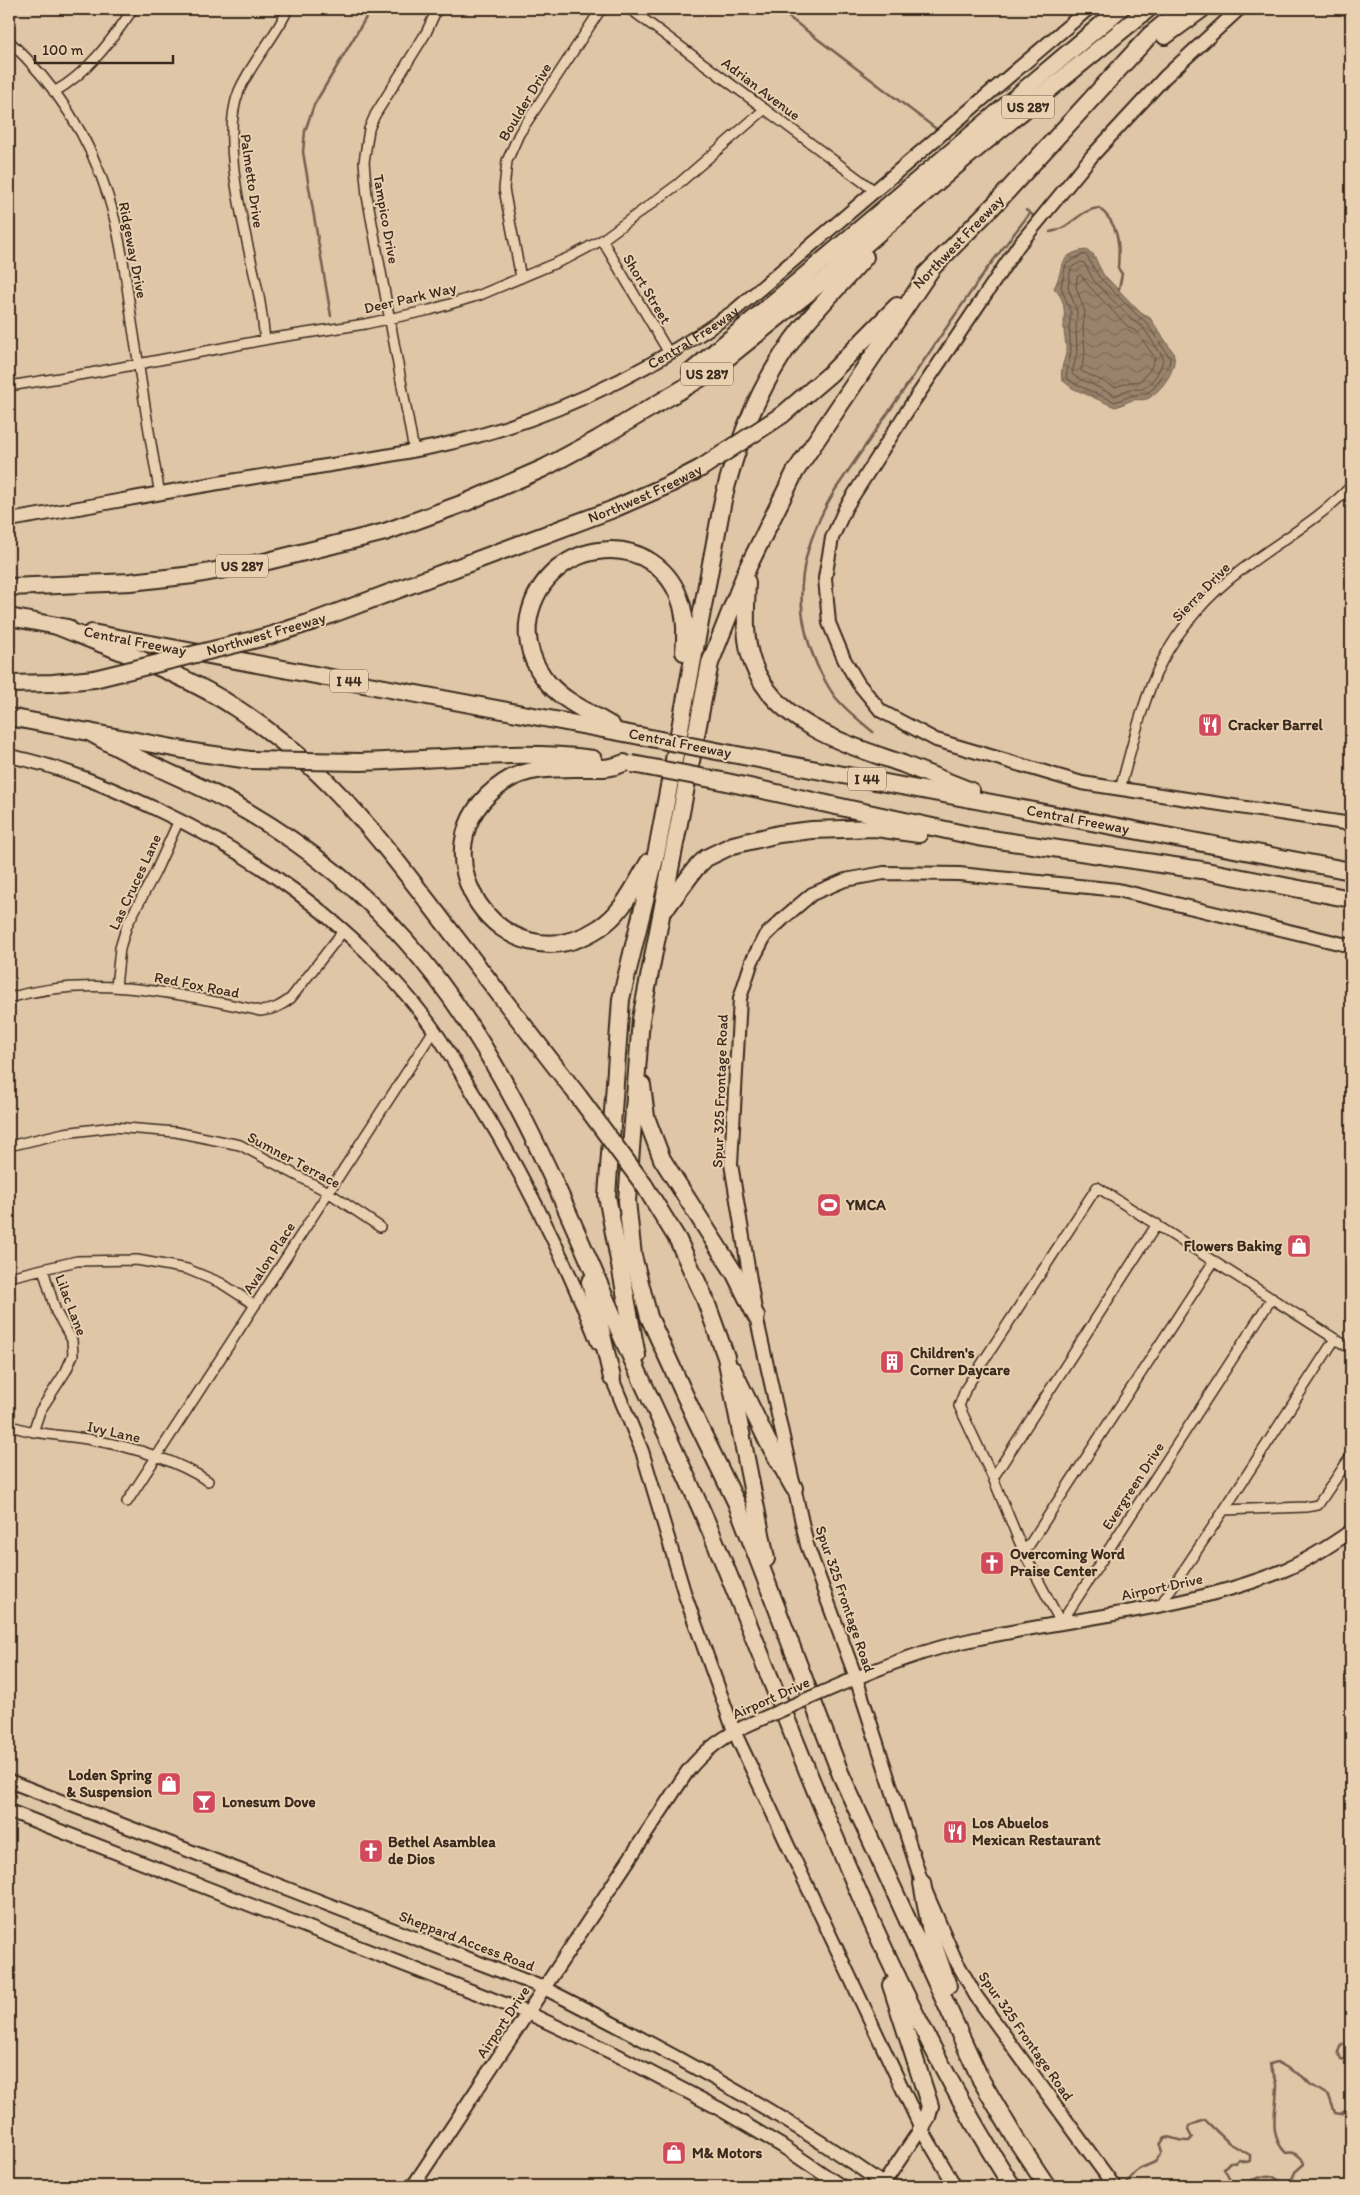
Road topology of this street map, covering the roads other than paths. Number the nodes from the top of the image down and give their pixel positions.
1 (133, 9) edge
2 (288, 9) edge
3 (437, 9) edge
4 (601, 9) edge
5 (630, 9) edge
6 (1088, 9) edge
7 (1120, 9) edge
8 (1148, 9) edge
9 (1182, 9) edge
10 (1202, 9) edge
11 (1239, 9) edge
12 (9, 41) edge
13 (54, 92) junction
14 (765, 109) junction
15 (1059, 135) junction
16 (874, 192) junction
17 (910, 207) junction
18 (602, 240) junction
19 (932, 268) junction
20 (521, 278) junction
21 (390, 319) junction
22 (265, 340) junction
23 (670, 353) junction
24 (138, 363) junction
25 (9, 383) edge
26 (598, 439) junction
27 (414, 450) junction
28 (1351, 486) edge
29 (160, 494) junction
30 (9, 520) edge
31 (748, 567) junction
32 (9, 587) edge
33 (9, 617) edge
34 (57, 626) junction
35 (9, 684) edge
36 (684, 701) junction
37 (9, 717) edge
38 (89, 732) junction
39 (620, 732) junction
40 (9, 756) edge
41 (628, 764) junction
42 (1120, 789) junction
43 (1003, 804) junction
44 (179, 820) junction
45 (1351, 824) edge
46 (978, 837) junction
47 (657, 850) junction
48 (1351, 869) edge
49 (1306, 890) junction
50 (1351, 899) edge
51 (1351, 910) edge
52 (662, 916) junction
53 (344, 930) junction
54 (1351, 946) edge
55 (116, 987) junction
56 (9, 998) edge
57 (434, 1030) junction
58 (637, 1052) junction
59 (9, 1146) edge
60 (328, 1192) junction
61 (1157, 1224) junction
62 (380, 1227) dead end
63 (581, 1243) junction
64 (1214, 1260) junction
65 (43, 1268) junction
66 (9, 1277) edge
67 (1272, 1298) junction
68 (255, 1305) junction
69 (756, 1316) junction
70 (1335, 1339) junction
71 (1351, 1349) edge
72 (726, 1357) junction
73 (612, 1378) junction
74 (643, 1384) junction
75 (9, 1424) edge
76 (33, 1432) junction
77 (157, 1456) junction
78 (1351, 1456) edge
79 (993, 1478) junction
80 (208, 1481) dead end
81 (794, 1488) junction
82 (128, 1502) dead end
83 (1224, 1510) junction
84 (1351, 1531) edge
85 (1024, 1553) junction
86 (775, 1603) junction
87 (1161, 1604) junction
88 (1061, 1623) junction
89 (856, 1678) junction
90 (734, 1731) junction
91 (9, 1781) edge
92 (9, 1811) edge
93 (922, 1883) junction
94 (870, 1918) junction
95 (544, 1988) junction
96 (528, 2013) junction
97 (981, 2080) junction
98 (921, 2128) junction
99 (883, 2185) edge
100 (413, 2186) edge
101 (841, 2186) edge
102 (955, 2186) edge
103 (1012, 2186) edge
104 (1047, 2186) edge
105 (1114, 2186) edge

1 - 13 street
2 - 22 street, Palmetto Drive
3 - 21 street, Tampico Drive
4 - 20 street, Boulder Drive
5 - 14 street, Adrian Avenue
6 - 16 main road, Central Freeway
7 - 26 highway
8 - 17 highway, US 287
9 - 15 highway, Northwest Freeway / US 287
10 - 15 highway
11 - 42 main road
12 - 13 street, Ridgeway Drive
13 - 24 street, Ridgeway Drive
14 - 16 street, Adrian Avenue
14 - 18 street, Deer Park Way
15 - 19 highway, Northwest Freeway / US 287
16 - 23 main road, Central Freeway
17 - 26 highway, US 287
17 - 36 highway
18 - 20 street, Deer Park Way
18 - 23 street, Short Street
19 - 31 highway
19 - 35 highway, Northwest Freeway / US 287, bridge
20 - 21 street, Deer Park Way
21 - 22 street, Deer Park Way
21 - 27 street, Tampico Drive
22 - 24 street, Deer Park Way
23 - 27 main road, Central Freeway
24 - 25 street, Deer Park Way
24 - 29 street, Ridgeway Drive
26 - 32 highway, US 287
27 - 29 main road, Central Freeway
28 - 42 street, Sierra Drive
29 - 30 main road, Central Freeway
31 - 43 highway
31 - 52 highway
33 - 34 highway, Central Freeway / I 44
34 - 39 highway, Central Freeway / I 44
34 - 72 highway, bridge
36 - 39 highway
36 - 47 highway
37 - 38 highway, Central Freeway / I 44
38 - 41 highway, Central Freeway / I 44, bridge
38 - 63 highway
39 - 43 highway, Central Freeway / I 44, bridge
40 - 44 main road
41 - 46 highway, Central Freeway / I 44, bridge
41 - 47 highway
42 - 45 main road
43 - 48 highway, Central Freeway / I 44
44 - 53 main road
44 - 55 street, Las Cruces Lane
46 - 49 highway, Central Freeway / I 44
46 - 52 highway
47 - 74 highway
49 - 50 highway, Central Freeway / I 44
49 - 51 highway
52 - 58 highway
53 - 55 street, Red Fox Road
53 - 57 main road
54 - 69 main road, Spur 325 Frontage Road
55 - 56 street, Red Fox Road
57 - 60 street, Avalon Place
57 - 73 main road
58 - 69 highway
58 - 86 highway
59 - 60 street, Sumner Terrace
60 - 62 street, Sumner Terrace
60 - 68 street, Avalon Place
61 - 64 street
61 - 79 street
61 - 79 street
63 - 73 highway
63 - 74 highway
64 - 67 street
64 - 85 street
65 - 66 street
65 - 68 street
65 - 76 street, Lilac Lane
67 - 70 street
67 - 88 street, Evergreen Drive
68 - 77 street, Avalon Place
69 - 81 main road, Spur 325 Frontage Road
70 - 71 street
70 - 83 street
72 - 81 highway
72 - 86 highway
73 - 90 main road
74 - 94 highway
75 - 76 street, Ivy Lane
76 - 77 street, Ivy Lane
77 - 80 street, Ivy Lane
77 - 82 street, Avalon Place
78 - 83 street
79 - 85 street
81 - 89 main road, Spur 325 Frontage Road
83 - 87 street
84 - 87 main road, Airport Drive
85 - 88 street
86 - 97 highway
87 - 88 main road, Airport Drive
88 - 89 main road, Airport Drive
89 - 90 main road, Airport Drive, bridge
89 - 93 main road, Spur 325 Frontage Road
90 - 95 main road, Airport Drive
90 - 98 main road
91 - 95 main road, Sheppard Access Road
92 - 96 main road
93 - 97 highway
93 - 105 main road, Spur 325 Frontage Road
94 - 98 highway
94 - 103 highway
95 - 96 main road, Airport Drive
95 - 99 main road, Sheppard Access Road
96 - 100 main road, Airport Drive
96 - 101 main road
97 - 104 highway
98 - 99 main road
98 - 102 main road

